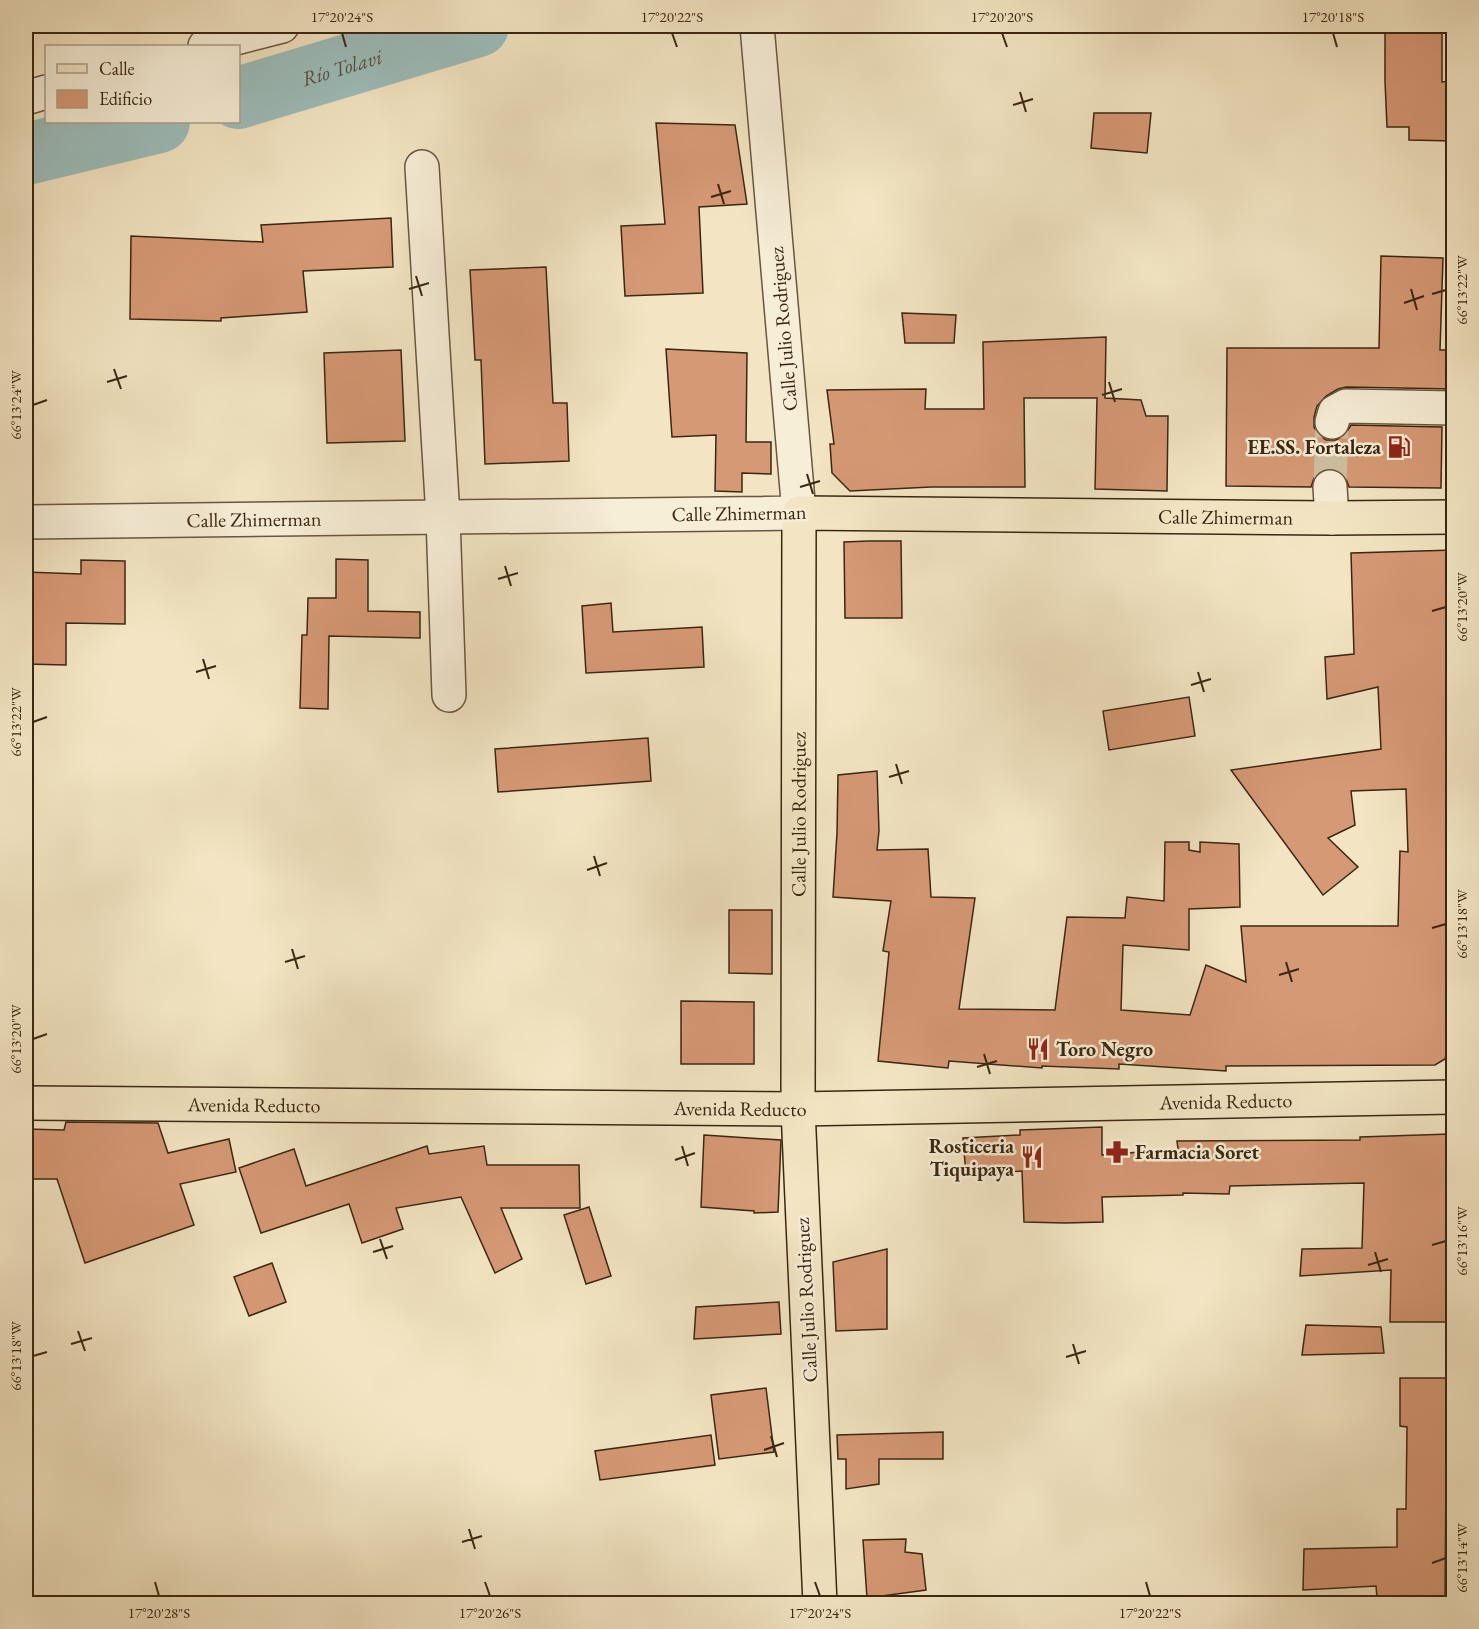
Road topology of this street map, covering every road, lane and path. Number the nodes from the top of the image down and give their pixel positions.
1 (282, 26) edge
2 (757, 26) edge
3 (209, 45) edge
4 (45, 92) edge
5 (26, 98) edge
6 (422, 166) dead end
7 (1454, 408) edge
8 (1332, 422) dead end
9 (799, 513) junction
10 (443, 517) junction
11 (1454, 517) edge
12 (26, 522) edge
13 (449, 695) dead end
14 (1454, 1097) edge
15 (26, 1104) edge
16 (798, 1109) junction
17 (820, 1604) edge

1 - 3 street
2 - 9 street, Calle Julio Rodriguez
4 - 5 street
6 - 10 street
7 - 8 street
9 - 10 street, Calle Zhimerman
9 - 11 main road, Calle Zhimerman
9 - 16 main road, Calle Julio Rodriguez
10 - 12 street, Calle Zhimerman
10 - 13 street
14 - 16 main road, Avenida Reducto
15 - 16 main road, Avenida Reducto
16 - 17 main road, Calle Julio Rodriguez

